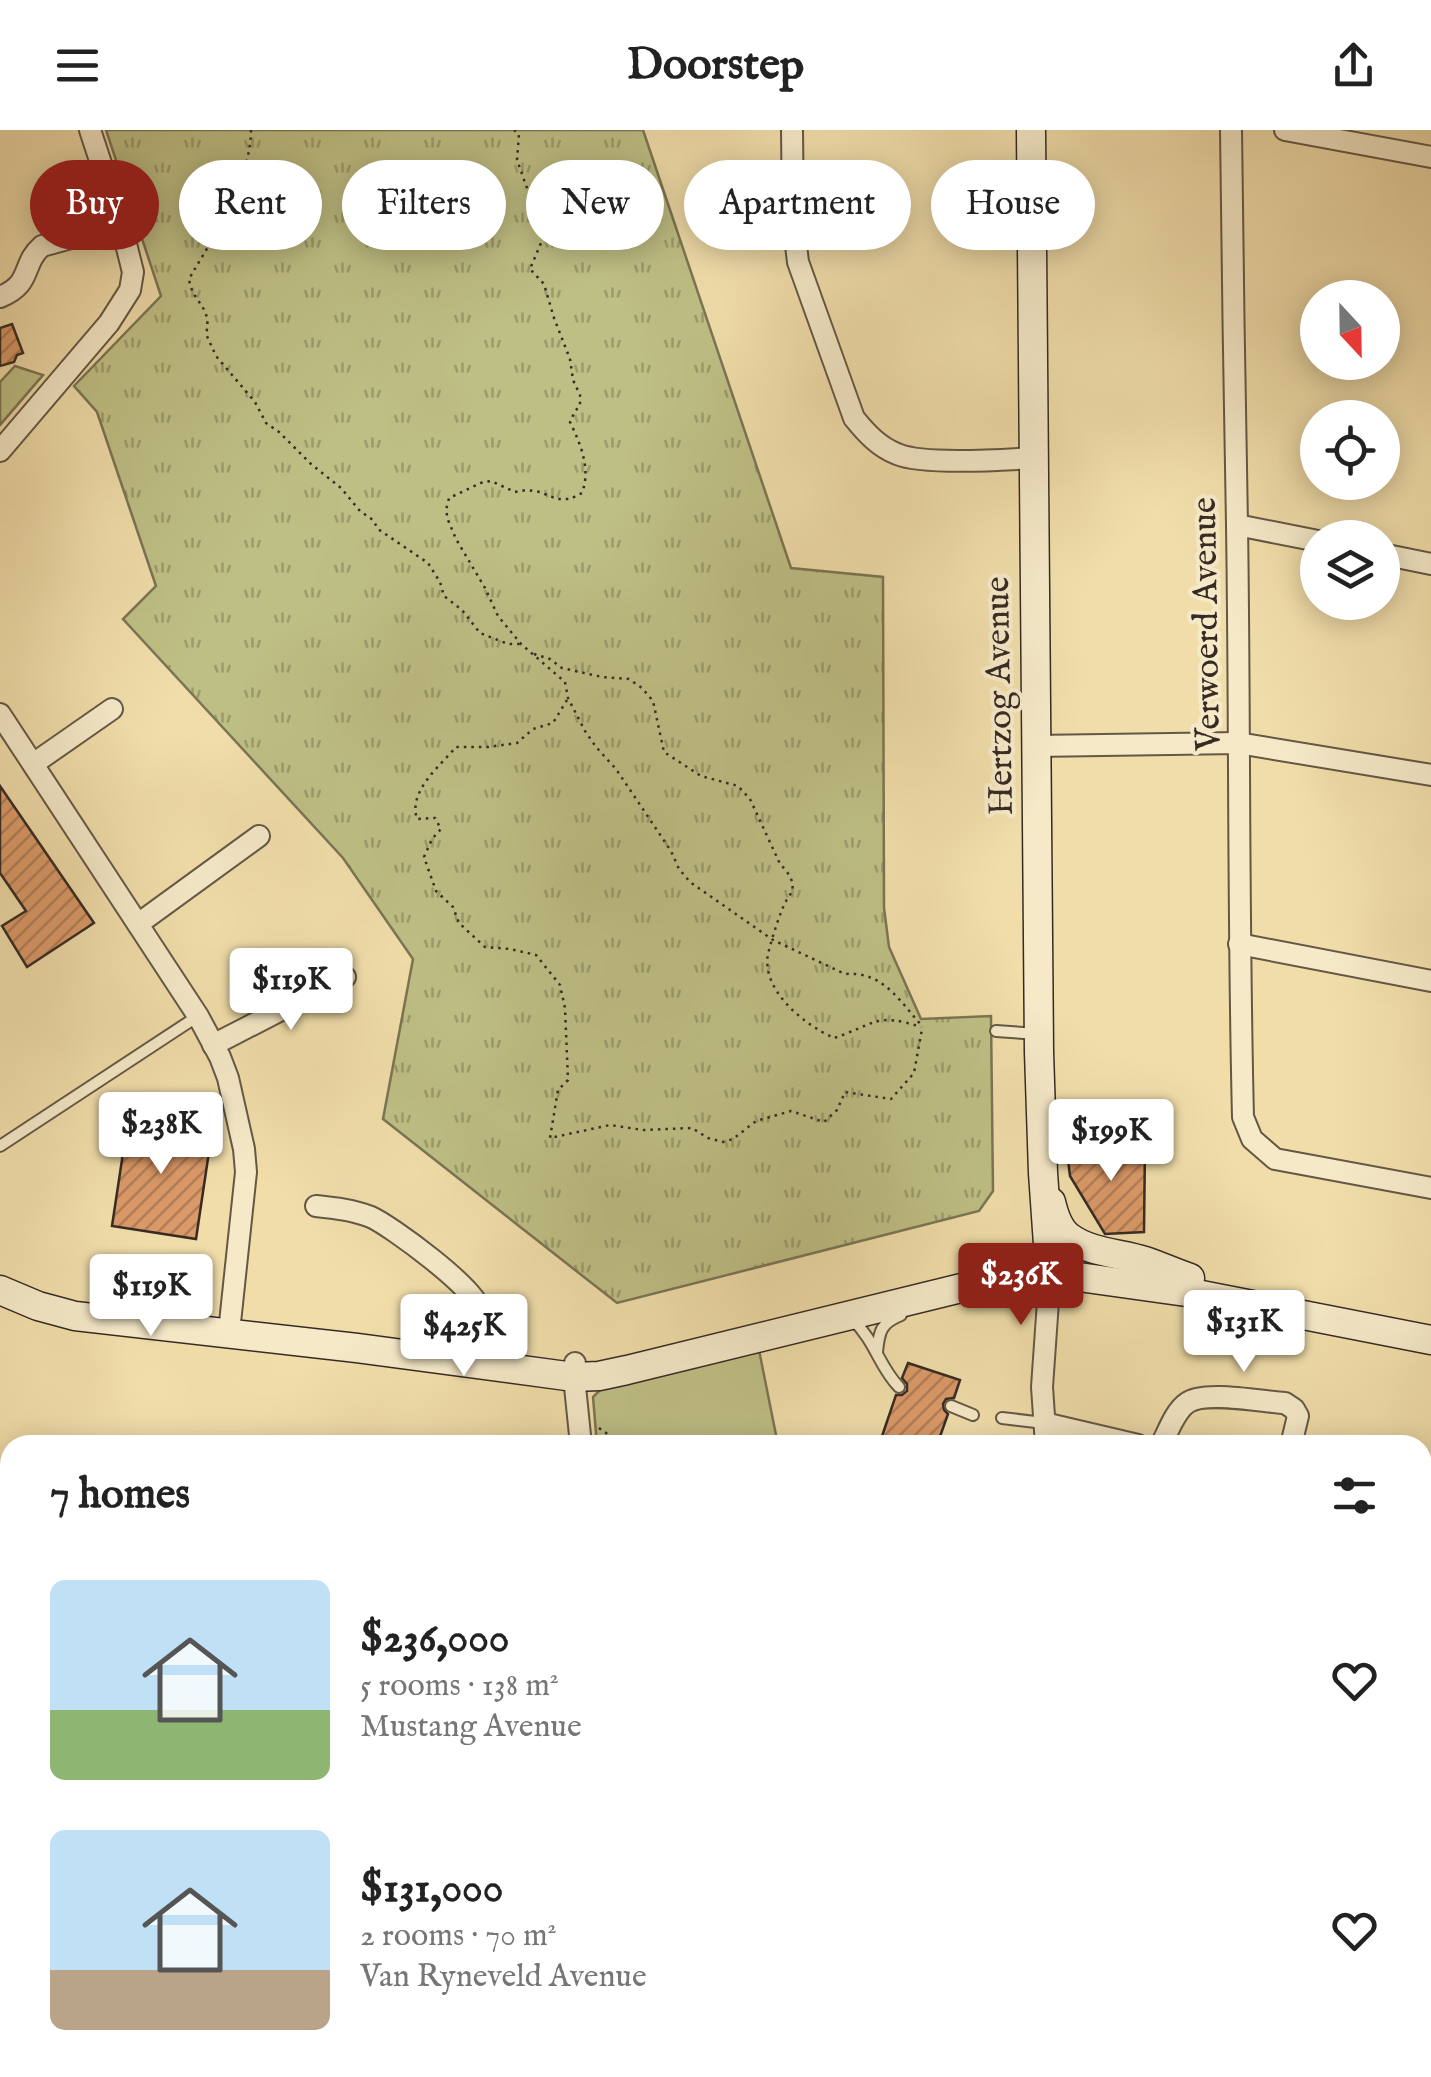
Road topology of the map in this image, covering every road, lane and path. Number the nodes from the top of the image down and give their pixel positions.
1 (90, 130) edge
2 (251, 130) edge
3 (514, 130) edge
4 (792, 130) edge
5 (1031, 130) edge
6 (1231, 130) edge
7 (1285, 130) edge
8 (1431, 157) edge
9 (100, 160) edge
10 (37, 250) edge
11 (128, 250) edge
12 (0, 297) edge
13 (0, 451) edge
14 (1033, 458) junction
15 (1237, 526) junction
16 (1300, 538) edge
17 (1400, 558) edge
18 (1431, 564) edge
19 (521, 644) junction
20 (534, 654) junction
21 (568, 698) junction
22 (112, 709) dead end
23 (0, 714) edge
24 (1238, 743) junction
25 (1035, 746) junction
26 (33, 764) junction
27 (1431, 775) edge
28 (259, 836) dead end
29 (138, 924) junction
30 (772, 940) junction
31 (1239, 944) junction
32 (344, 977) dead end
33 (1431, 981) edge
34 (198, 1016) junction
35 (922, 1027) junction
36 (996, 1031) dead end
37 (1040, 1034) junction
38 (213, 1044) junction
39 (0, 1146) edge
40 (1042, 1173) junction
41 (1431, 1188) edge
42 (316, 1206) dead end
43 (1050, 1267) junction
44 (0, 1273) edge
45 (1190, 1278) junction
46 (0, 1290) edge
47 (951, 1290) junction
48 (849, 1316) junction
49 (230, 1326) junction
50 (1431, 1326) edge
51 (1431, 1340) edge
52 (876, 1352) junction
53 (475, 1357) junction
54 (574, 1370) junction
55 (899, 1387) dead end
56 (950, 1406) dead end
57 (973, 1415) dead end
58 (1002, 1418) dead end
59 (579, 1419) junction
60 (1045, 1434) edge
61 (580, 1435) edge
62 (609, 1435) edge
63 (1167, 1435) edge
64 (1293, 1435) edge

1 - 9 street
2 - 19 path
3 - 19 path
4 - 14 street
5 - 14 main road, Hertzog Avenue
6 - 15 street, Verwoerd Avenue
7 - 8 street
10 - 12 street
11 - 13 street
14 - 25 main road, Hertzog Avenue
15 - 16 street
15 - 24 street, Verwoerd Avenue
17 - 18 street
19 - 20 path
20 - 21 path
20 - 30 path
21 - 30 path
21 - 35 path
22 - 26 street
23 - 26 street
24 - 25 street
24 - 27 street
24 - 31 street, Verwoerd Avenue
25 - 37 main road, Hertzog Avenue
26 - 29 street
28 - 29 street
29 - 34 street
30 - 35 path
30 - 35 path
31 - 33 street
31 - 41 street, Verwoerd Avenue
32 - 38 street
34 - 38 street
34 - 39 lane
36 - 37 lane
37 - 40 main road, Hertzog Avenue
38 - 49 street
40 - 43 main road, Hertzog Avenue
40 - 45 main road
42 - 53 street
43 - 45 main road
43 - 47 main road
43 - 51 main road
43 - 54 main road
43 - 60 street
44 - 49 main road
45 - 50 main road
46 - 49 main road
47 - 48 main road
47 - 52 lane
48 - 52 lane
48 - 54 main road
49 - 53 main road
52 - 55 lane
53 - 54 main road
54 - 59 street
56 - 57 lane
58 - 60 lane
59 - 61 street
59 - 62 path
63 - 64 street

